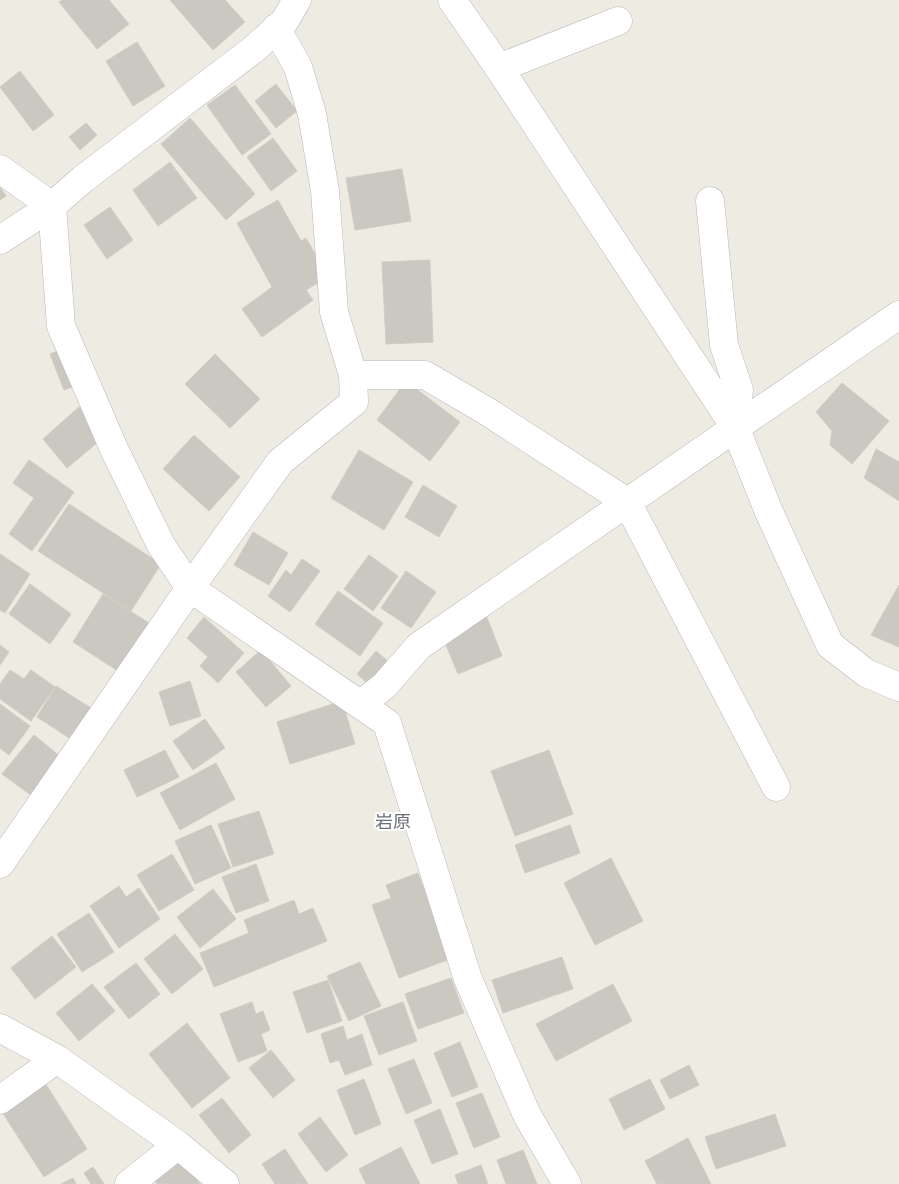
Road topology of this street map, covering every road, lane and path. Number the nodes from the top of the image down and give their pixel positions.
1 (298, 0) edge
2 (452, 0) edge
3 (618, 21) dead end
4 (276, 28) junction
5 (500, 68) junction
6 (0, 169) edge
7 (710, 201) dead end
8 (52, 206) junction
9 (0, 240) edge
10 (899, 315) edge
11 (353, 375) junction
12 (735, 427) junction
13 (627, 502) junction
14 (190, 588) junction
15 (899, 687) edge
16 (361, 704) junction
17 (776, 787) dead end
18 (0, 864) edge
19 (0, 1028) edge
20 (57, 1059) junction
21 (0, 1100) edge
22 (178, 1145) junction
23 (129, 1184) edge
24 (225, 1184) edge
25 (567, 1184) edge

1 - 4 street
2 - 5 street
3 - 5 street
4 - 8 street
4 - 11 street
5 - 12 street
6 - 8 street
7 - 12 street
8 - 9 street
8 - 14 street
10 - 12 street
11 - 13 street
11 - 14 street
12 - 13 street
12 - 15 street
13 - 16 street
13 - 17 street
14 - 16 street
14 - 18 street
16 - 25 street
19 - 20 street
20 - 21 street
20 - 22 street
22 - 23 street
22 - 24 street

